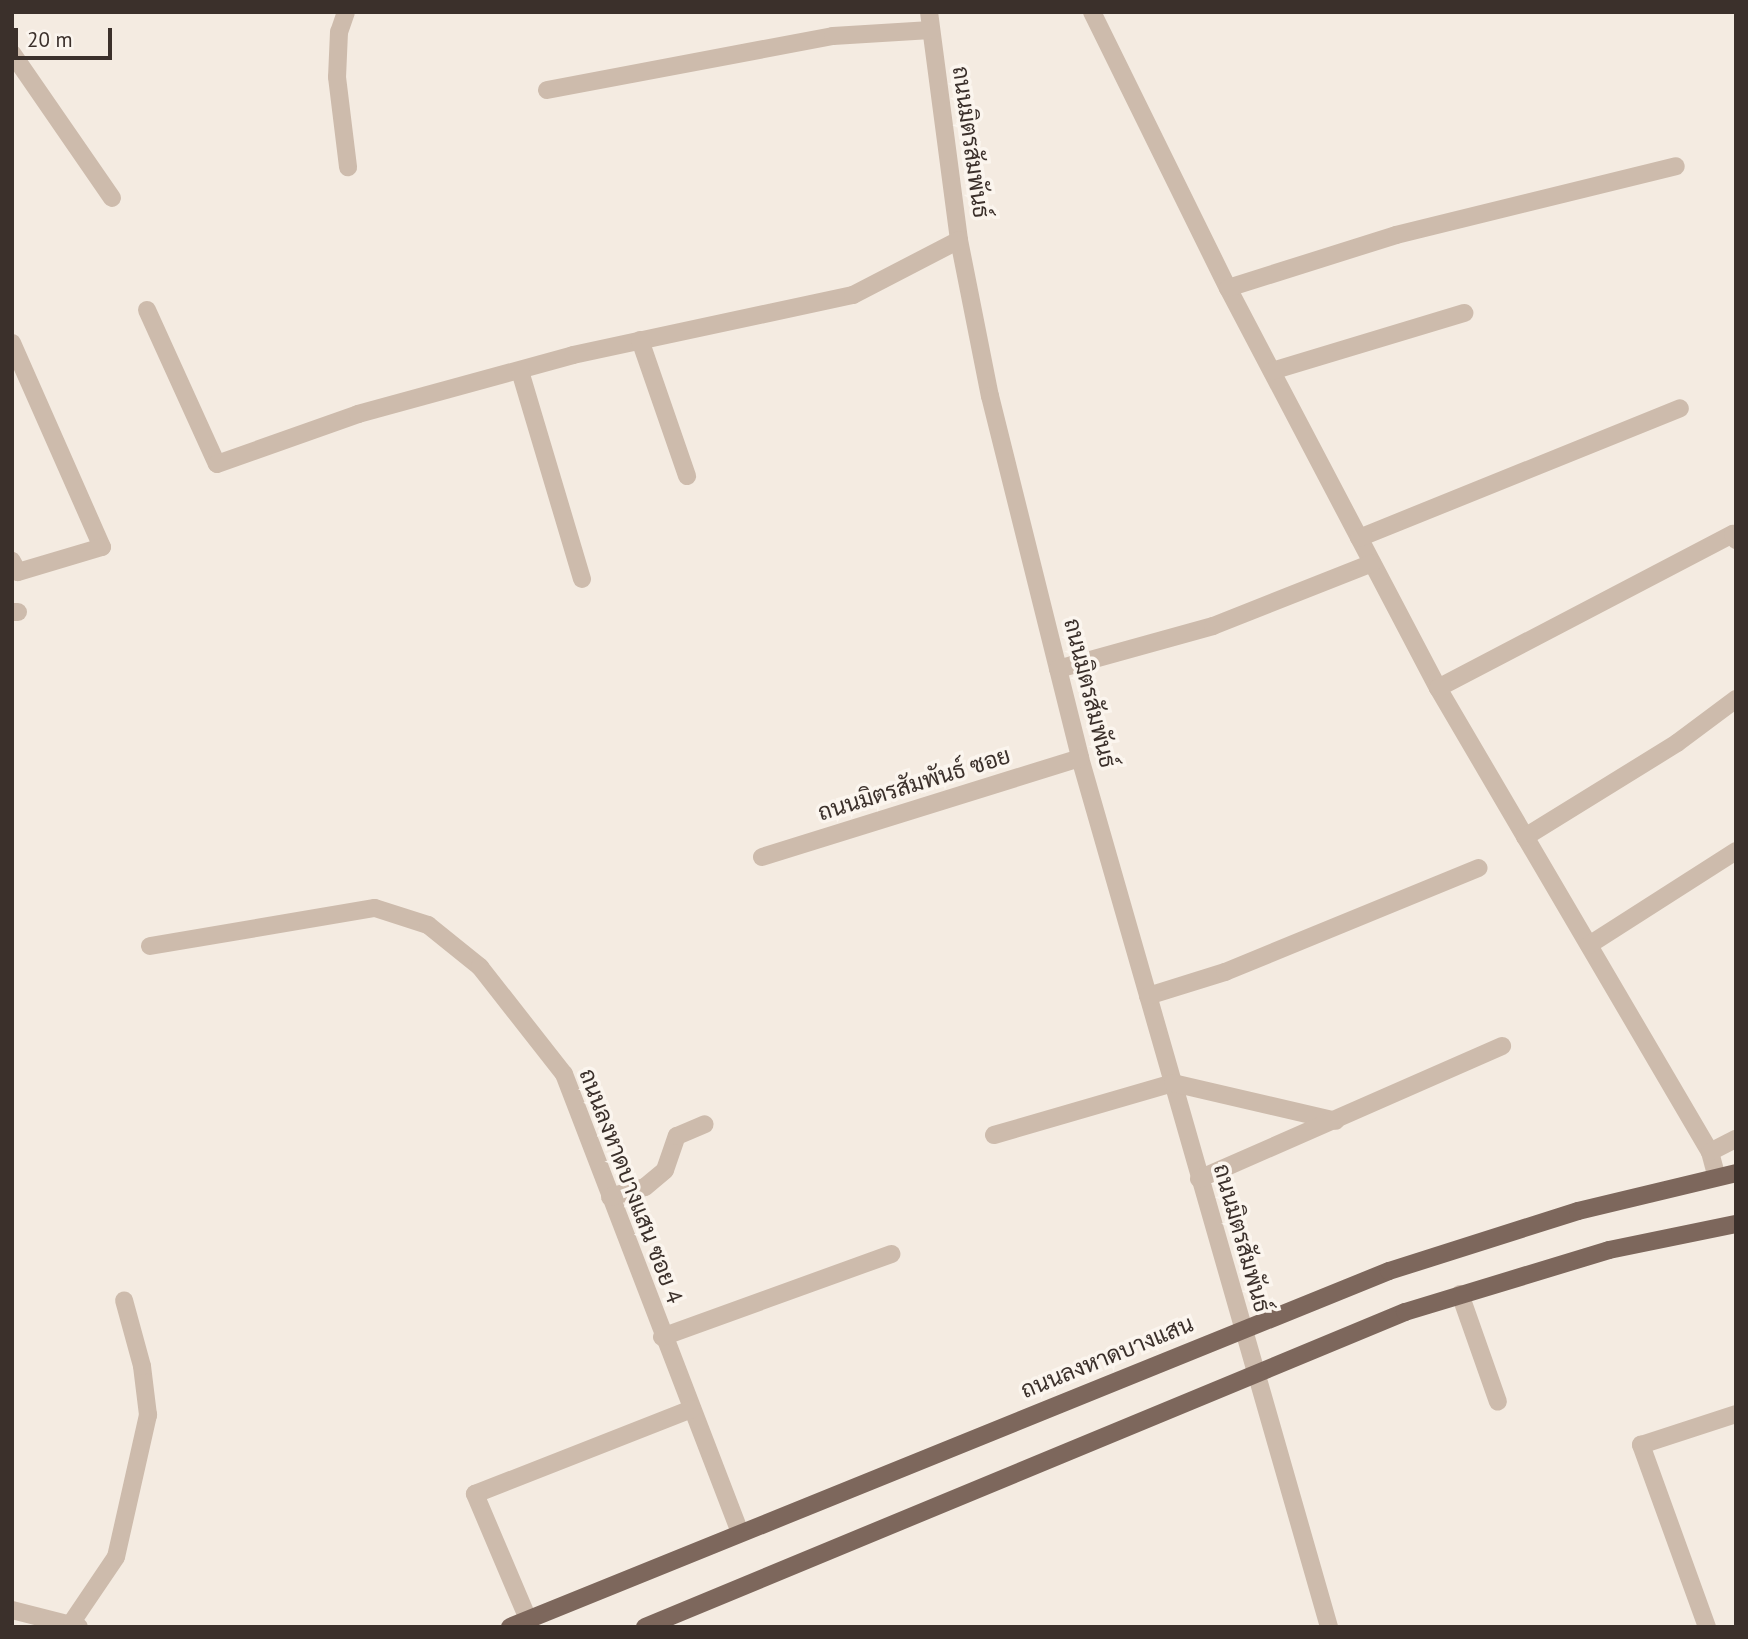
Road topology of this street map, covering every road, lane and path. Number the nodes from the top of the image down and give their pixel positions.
1 (346, 12) edge
2 (1092, 12) edge
3 (930, 21) edge
4 (12, 53) edge
5 (547, 90) dead end
6 (1676, 166) dead end
7 (348, 167) dead end
8 (112, 198) dead end
9 (959, 240) junction
10 (1228, 288) junction
11 (147, 310) dead end
12 (1464, 313) dead end
13 (640, 340) junction
14 (12, 343) edge
15 (520, 371) junction
16 (1272, 371) junction
17 (1680, 408) dead end
18 (687, 476) dead end
19 (1359, 538) junction
20 (1736, 540) edge
21 (12, 561) edge
22 (1372, 563) junction
23 (582, 579) dead end
24 (1058, 669) junction
25 (1438, 688) junction
26 (1736, 699) edge
27 (1080, 758) junction
28 (1525, 837) junction
29 (1736, 851) edge
30 (761, 857) dead end
31 (1479, 868) dead end
32 (1589, 945) junction
33 (150, 946) dead end
34 (1147, 996) junction
35 (1502, 1046) dead end
36 (1173, 1083) junction
37 (1336, 1122) junction
38 (705, 1124) dead end
39 (994, 1135) dead end
40 (1736, 1139) edge
41 (1710, 1152) junction
42 (1736, 1173) edge
43 (1716, 1175) junction
44 (1199, 1178) junction
45 (610, 1197) junction
46 (1736, 1224) edge
47 (891, 1254) dead end
48 (1460, 1294) junction
49 (124, 1300) dead end
50 (1242, 1330) junction
51 (662, 1336) junction
52 (1255, 1374) junction
53 (1499, 1402) dead end
54 (692, 1409) junction
55 (1735, 1417) edge
56 (740, 1532) junction
57 (12, 1610) edge
58 (528, 1619) junction
59 (75, 1624) edge
60 (510, 1627) edge
61 (645, 1627) edge
62 (1329, 1627) edge
63 (1707, 1627) edge

1 - 7 street
2 - 10 street
3 - 5 street
3 - 9 street, ถนนมิตรสัมพันธ์
4 - 8 street
6 - 10 street
9 - 13 street
9 - 24 street, ถนนมิตรสัมพันธ์
10 - 16 street
11 - 15 street
12 - 16 street
13 - 15 street
13 - 18 street
14 - 21 street
15 - 23 street
16 - 19 street
17 - 19 street
19 - 22 street
20 - 25 street
22 - 24 street
22 - 25 street
24 - 27 street, ถนนมิตรสัมพันธ์
25 - 28 street
26 - 28 street
27 - 30 street, ถนนมิตรสัมพันธ์ ซอย
27 - 34 street, ถนนมิตรสัมพันธ์
28 - 32 street
29 - 32 street
31 - 34 street
32 - 41 street
33 - 45 street, ถนนลงหาดบางแสน ซอย 4
34 - 36 street, ถนนมิตรสัมพันธ์
35 - 37 street
36 - 37 street
36 - 39 street
36 - 44 street, ถนนมิตรสัมพันธ์
37 - 44 street
38 - 45 street
40 - 41 street
41 - 43 street
42 - 43 main road, ถนนลงหาดบางแสน
43 - 50 main road, ถนนลงหาดบางแสน
44 - 50 street, ถนนมิตรสัมพันธ์
45 - 51 street, ถนนลงหาดบางแสน ซอย 4
46 - 48 main road
47 - 51 street
48 - 52 main road
48 - 53 street
49 - 59 street
50 - 52 street, ถนนมิตรสัมพันธ์
50 - 56 main road, ถนนลงหาดบางแสน
51 - 54 street, ถนนลงหาดบางแสน ซอย 4
52 - 61 main road
52 - 62 street, ถนนมิตรสัมพันธ์
54 - 56 street, ถนนลงหาดบางแสน ซอย 4
54 - 58 street
55 - 63 street
56 - 58 main road, ถนนลงหาดบางแสน
57 - 59 street
58 - 60 main road, ถนนลงหาดบางแสน

